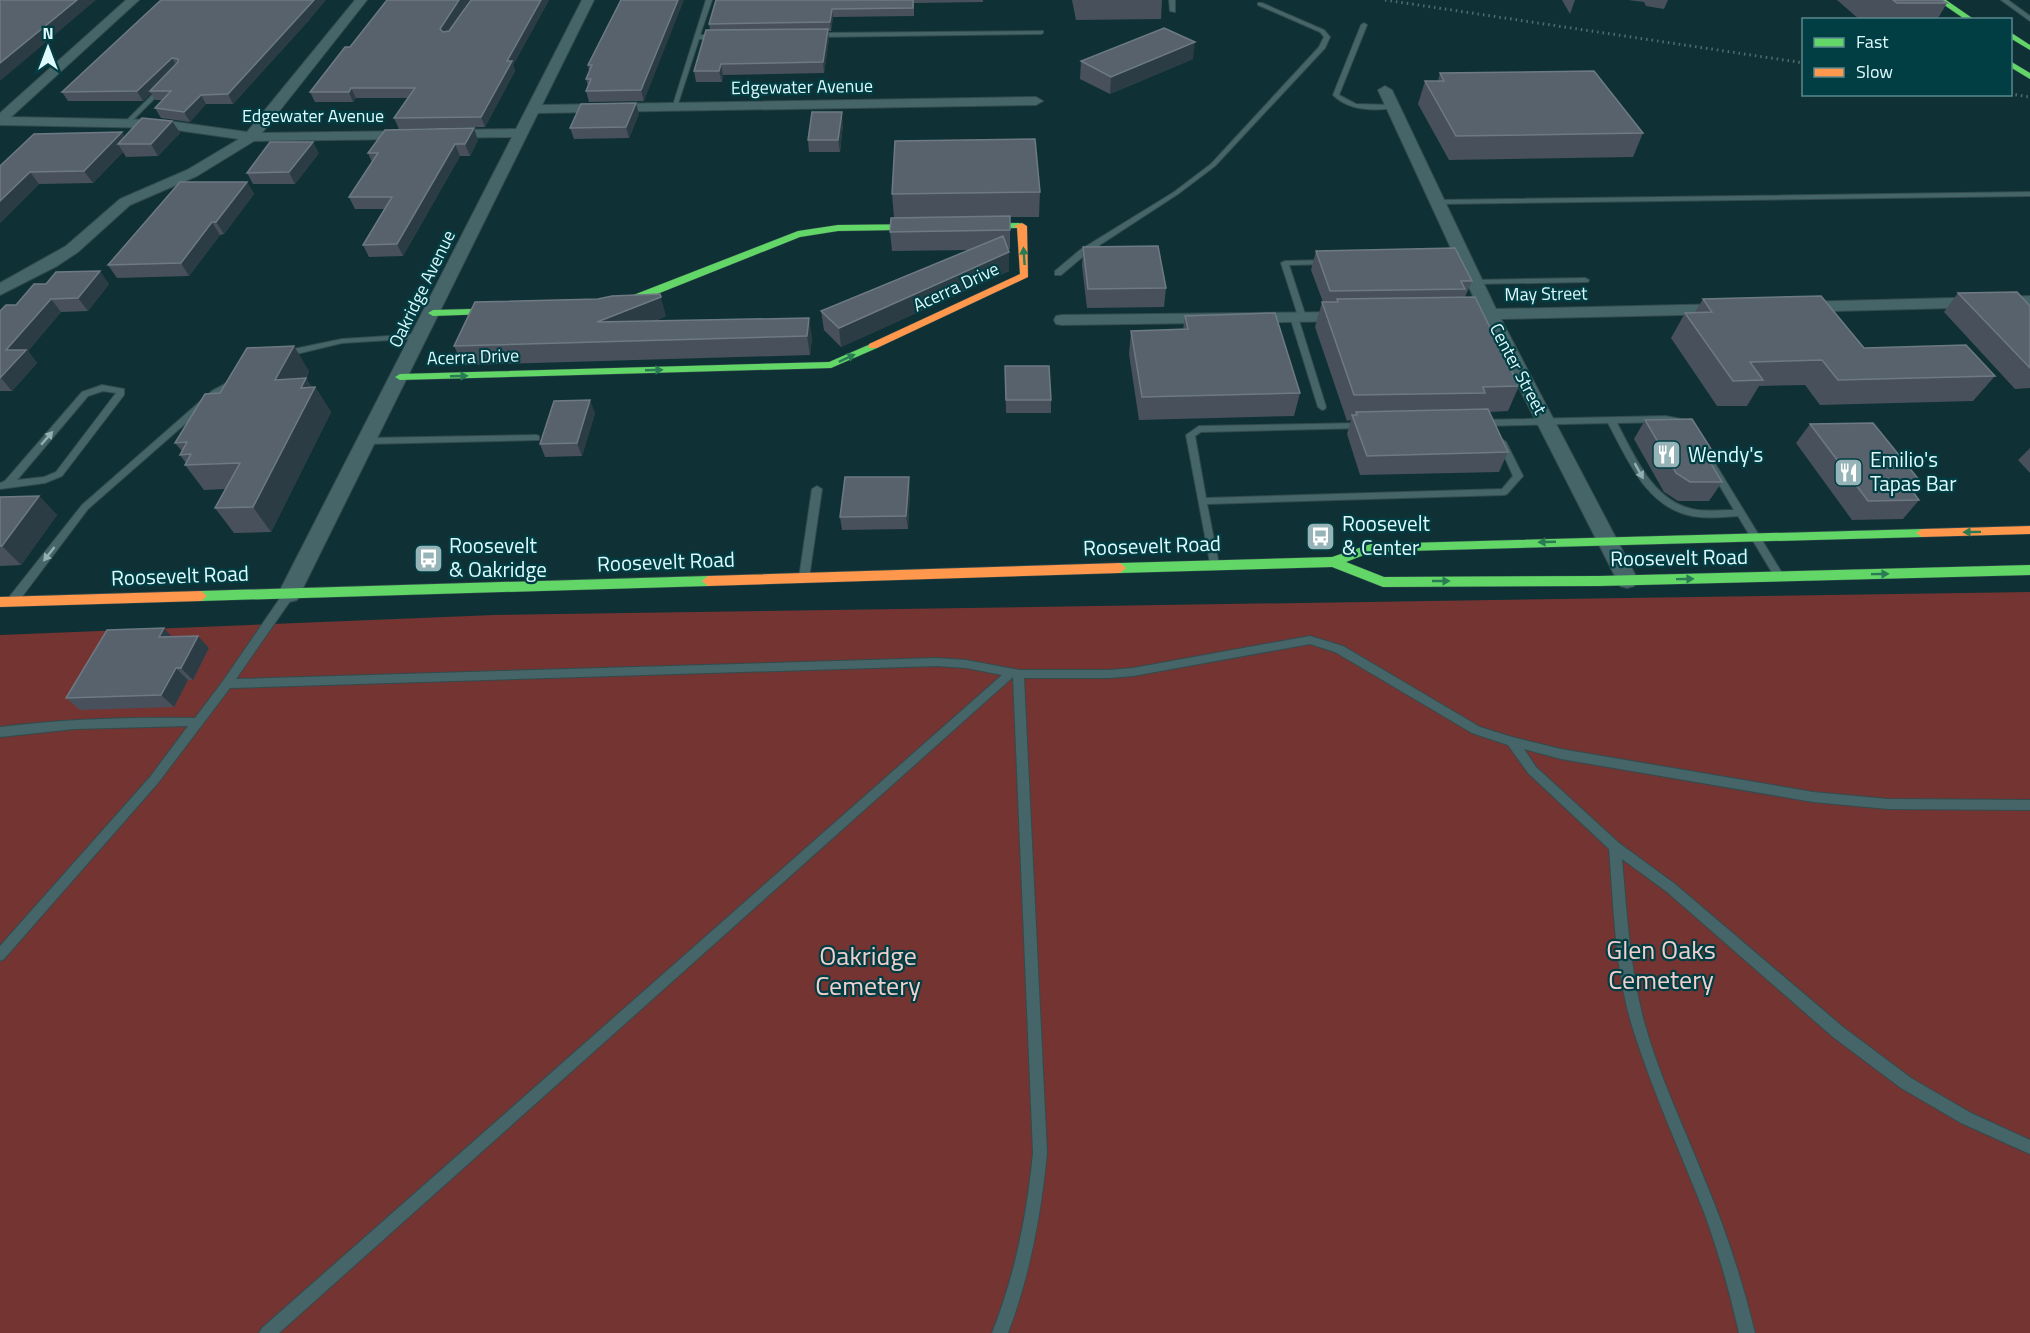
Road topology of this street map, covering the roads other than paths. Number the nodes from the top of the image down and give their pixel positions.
1 (133, 0) edge
2 (361, 0) edge
3 (588, 0) edge
4 (709, 0) edge
5 (1172, 0) edge
6 (1964, 0) edge
7 (2004, 0) edge
8 (1935, 3) edge
9 (1260, 4) dead end
10 (1173, 11) dead end
11 (1977, 16) edge
12 (1947, 18) edge
13 (2030, 19) edge
14 (1364, 25) dead end
15 (1041, 32) dead end
16 (2012, 34) edge
17 (803, 36) edge
18 (697, 37) junction
19 (720, 37) edge
20 (2012, 42) edge
21 (2030, 47) edge
22 (2012, 64) edge
23 (2030, 77) edge
24 (164, 85) edge
25 (1385, 90) dead end
26 (1036, 101) dead end
27 (674, 107) junction
28 (1393, 107) junction
29 (532, 109) junction
30 (0, 121) edge
31 (128, 122) junction
32 (519, 133) junction
33 (251, 137) junction
34 (2030, 195) edge
35 (1438, 202) junction
36 (1333, 262) edge
37 (1058, 273) dead end
38 (1584, 280) dead end
39 (1475, 282) junction
40 (0, 290) edge
41 (2030, 301) edge
42 (1747, 308) edge
43 (1782, 308) edge
44 (593, 309) edge
45 (524, 311) edge
46 (433, 313) junction
47 (1490, 315) junction
48 (1361, 316) edge
49 (1431, 316) edge
50 (1298, 317) junction
51 (1062, 320) dead end
52 (420, 336) junction
53 (279, 355) edge
54 (242, 377) edge
55 (400, 377) junction
56 (1322, 407) dead end
57 (1611, 420) junction
58 (1546, 421) junction
59 (1493, 423) junction
60 (1469, 424) edge
61 (1376, 425) edge
62 (1691, 431) edge
63 (536, 438) dead end
64 (1697, 440) edge
65 (366, 441) junction
66 (4, 484) edge
67 (817, 489) dead end
68 (1202, 501) junction
69 (1742, 513) junction
70 (2030, 530) edge
71 (1757, 538) junction
72 (1606, 540) junction
73 (1333, 562) junction
74 (1214, 566) junction
75 (2030, 570) edge
76 (1779, 576) junction
77 (804, 578) junction
78 (1627, 580) junction
79 (289, 594) junction
80 (6, 602) edge
81 (1015, 673) junction
82 (227, 684) junction
83 (198, 722) junction
84 (0, 732) edge
85 (1512, 742) junction
86 (2030, 805) edge
87 (1615, 847) junction
88 (0, 955) edge
89 (2030, 1147) edge
90 (267, 1333) edge
91 (1000, 1333) edge
92 (1747, 1333) edge

1 - 30 street
2 - 33 street
3 - 29 street, Oakridge Avenue
4 - 18 lane
5 - 10 lane
6 - 11 main road
7 - 13 lane
8 - 11 main road
8 - 12 main road
9 - 37 lane
14 - 28 lane
15 - 17 lane
16 - 21 main road
18 - 19 lane
18 - 27 lane
20 - 21 main road
22 - 23 main road
24 - 31 lane
25 - 28 street, Center Street
26 - 27 street, Edgewater Avenue
27 - 29 street, Edgewater Avenue
28 - 35 street, Center Street
29 - 32 street, Oakridge Avenue
30 - 31 street, Edgewater Avenue
31 - 33 street, Edgewater Avenue
32 - 33 street, Edgewater Avenue
32 - 46 street, Oakridge Avenue
33 - 40 street
34 - 35 lane
35 - 39 street, Center Street
36 - 50 lane
38 - 39 lane
39 - 47 street, Center Street
41 - 43 street
42 - 47 street, May Street
55 -> 44 main road, Acerra Drive
45 - 46 main road
46 - 52 street, Oakridge Avenue
47 - 49 street, May Street
47 - 58 street, Center Street
48 - 50 street
50 - 51 street
50 - 56 lane
52 - 53 lane
52 - 55 street, Oakridge Avenue
54 -> 80 lane
55 - 65 street, Oakridge Avenue
57 - 58 lane
57 - 62 lane
57 -> 69 lane
58 - 59 lane
58 - 72 street, Center Street
59 - 60 lane
59 - 68 lane
61 - 68 lane
63 - 65 lane
64 - 69 lane
65 - 79 street, Oakridge Avenue
66 -> 66 lane
67 - 77 lane
68 - 74 lane
69 - 71 lane
70 -> 71 main road, Roosevelt Road
71 - 72 main road, Roosevelt Road
71 - 76 lane
72 -> 73 main road, Roosevelt Road
72 - 78 street, Center Street
73 - 74 main road, Roosevelt Road
73 -> 78 main road, Roosevelt Road
74 - 77 main road, Roosevelt Road
76 -> 75 main road, Roosevelt Road
78 -> 76 main road, Roosevelt Road
77 - 79 main road, Roosevelt Road
79 - 80 main road, Roosevelt Road
79 - 82 lane
81 - 82 lane
81 - 85 lane
81 - 90 lane
81 - 91 lane
82 - 83 lane
83 - 84 lane
83 - 88 lane
85 - 86 lane
85 - 87 lane
87 - 89 lane
87 - 92 lane

